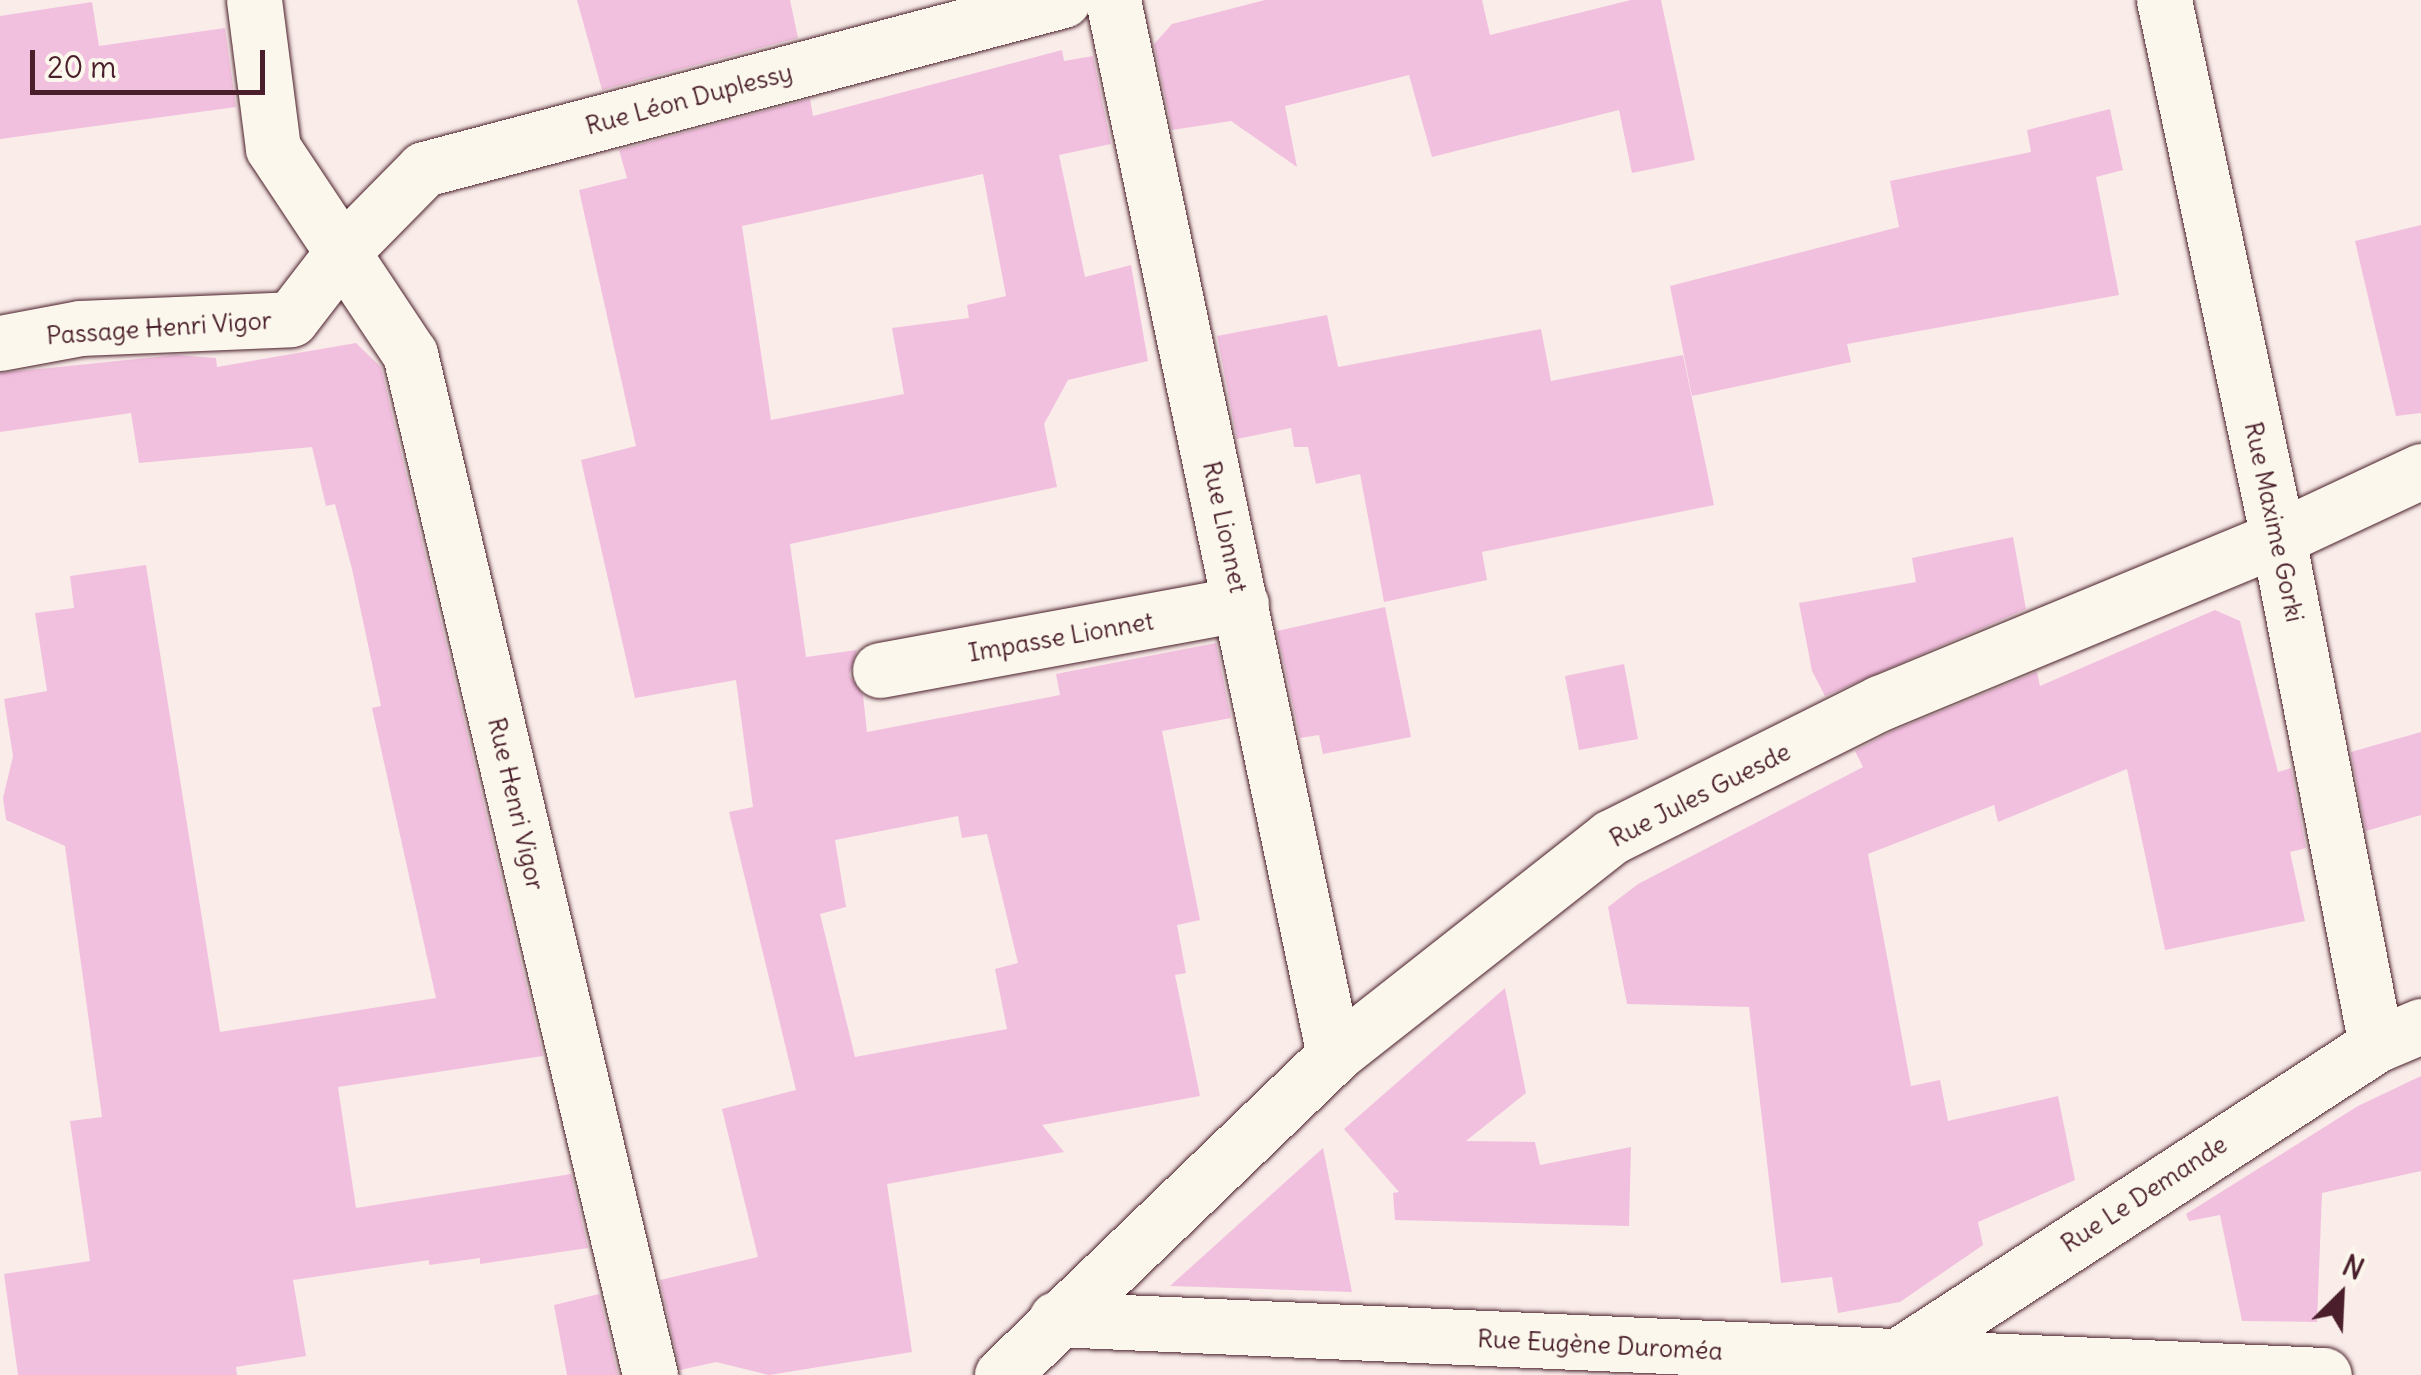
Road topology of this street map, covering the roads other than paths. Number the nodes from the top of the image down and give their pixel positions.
1 (254, 0) edge
2 (1064, 0) edge
3 (1113, 0) edge
4 (2164, 0) edge
5 (344, 249) junction
6 (0, 343) edge
7 (2421, 470) edge
8 (2278, 538) junction
9 (1241, 604) junction
10 (880, 670) dead end
11 (2398, 1035) edge
12 (1334, 1055) junction
13 (1056, 1319) junction
14 (1883, 1367) edge
15 (650, 1375) edge
16 (1002, 1375) edge
17 (2324, 1375) edge

1 - 5 street, Rue Henri Vigor
2 - 5 street, Rue Léon Duplessy
3 - 9 street, Rue Lionnet
4 - 8 street, Rue Maxime Gorki
5 - 6 street, Passage Henri Vigor
5 - 15 street, Rue Henri Vigor
7 - 8 street, Rue Jules Guesde
8 - 11 street, Rue Maxime Gorki
8 - 12 street, Rue Jules Guesde
9 - 10 street, Impasse Lionnet
9 - 12 street, Rue Lionnet
11 - 14 street, Rue Le Demande
12 - 13 street, Rue Jules Guesde
13 - 14 street, Rue Eugène Duroméa
13 - 16 street, Rue Jules Guesde
14 - 17 street, Rue Eugène Duroméa

